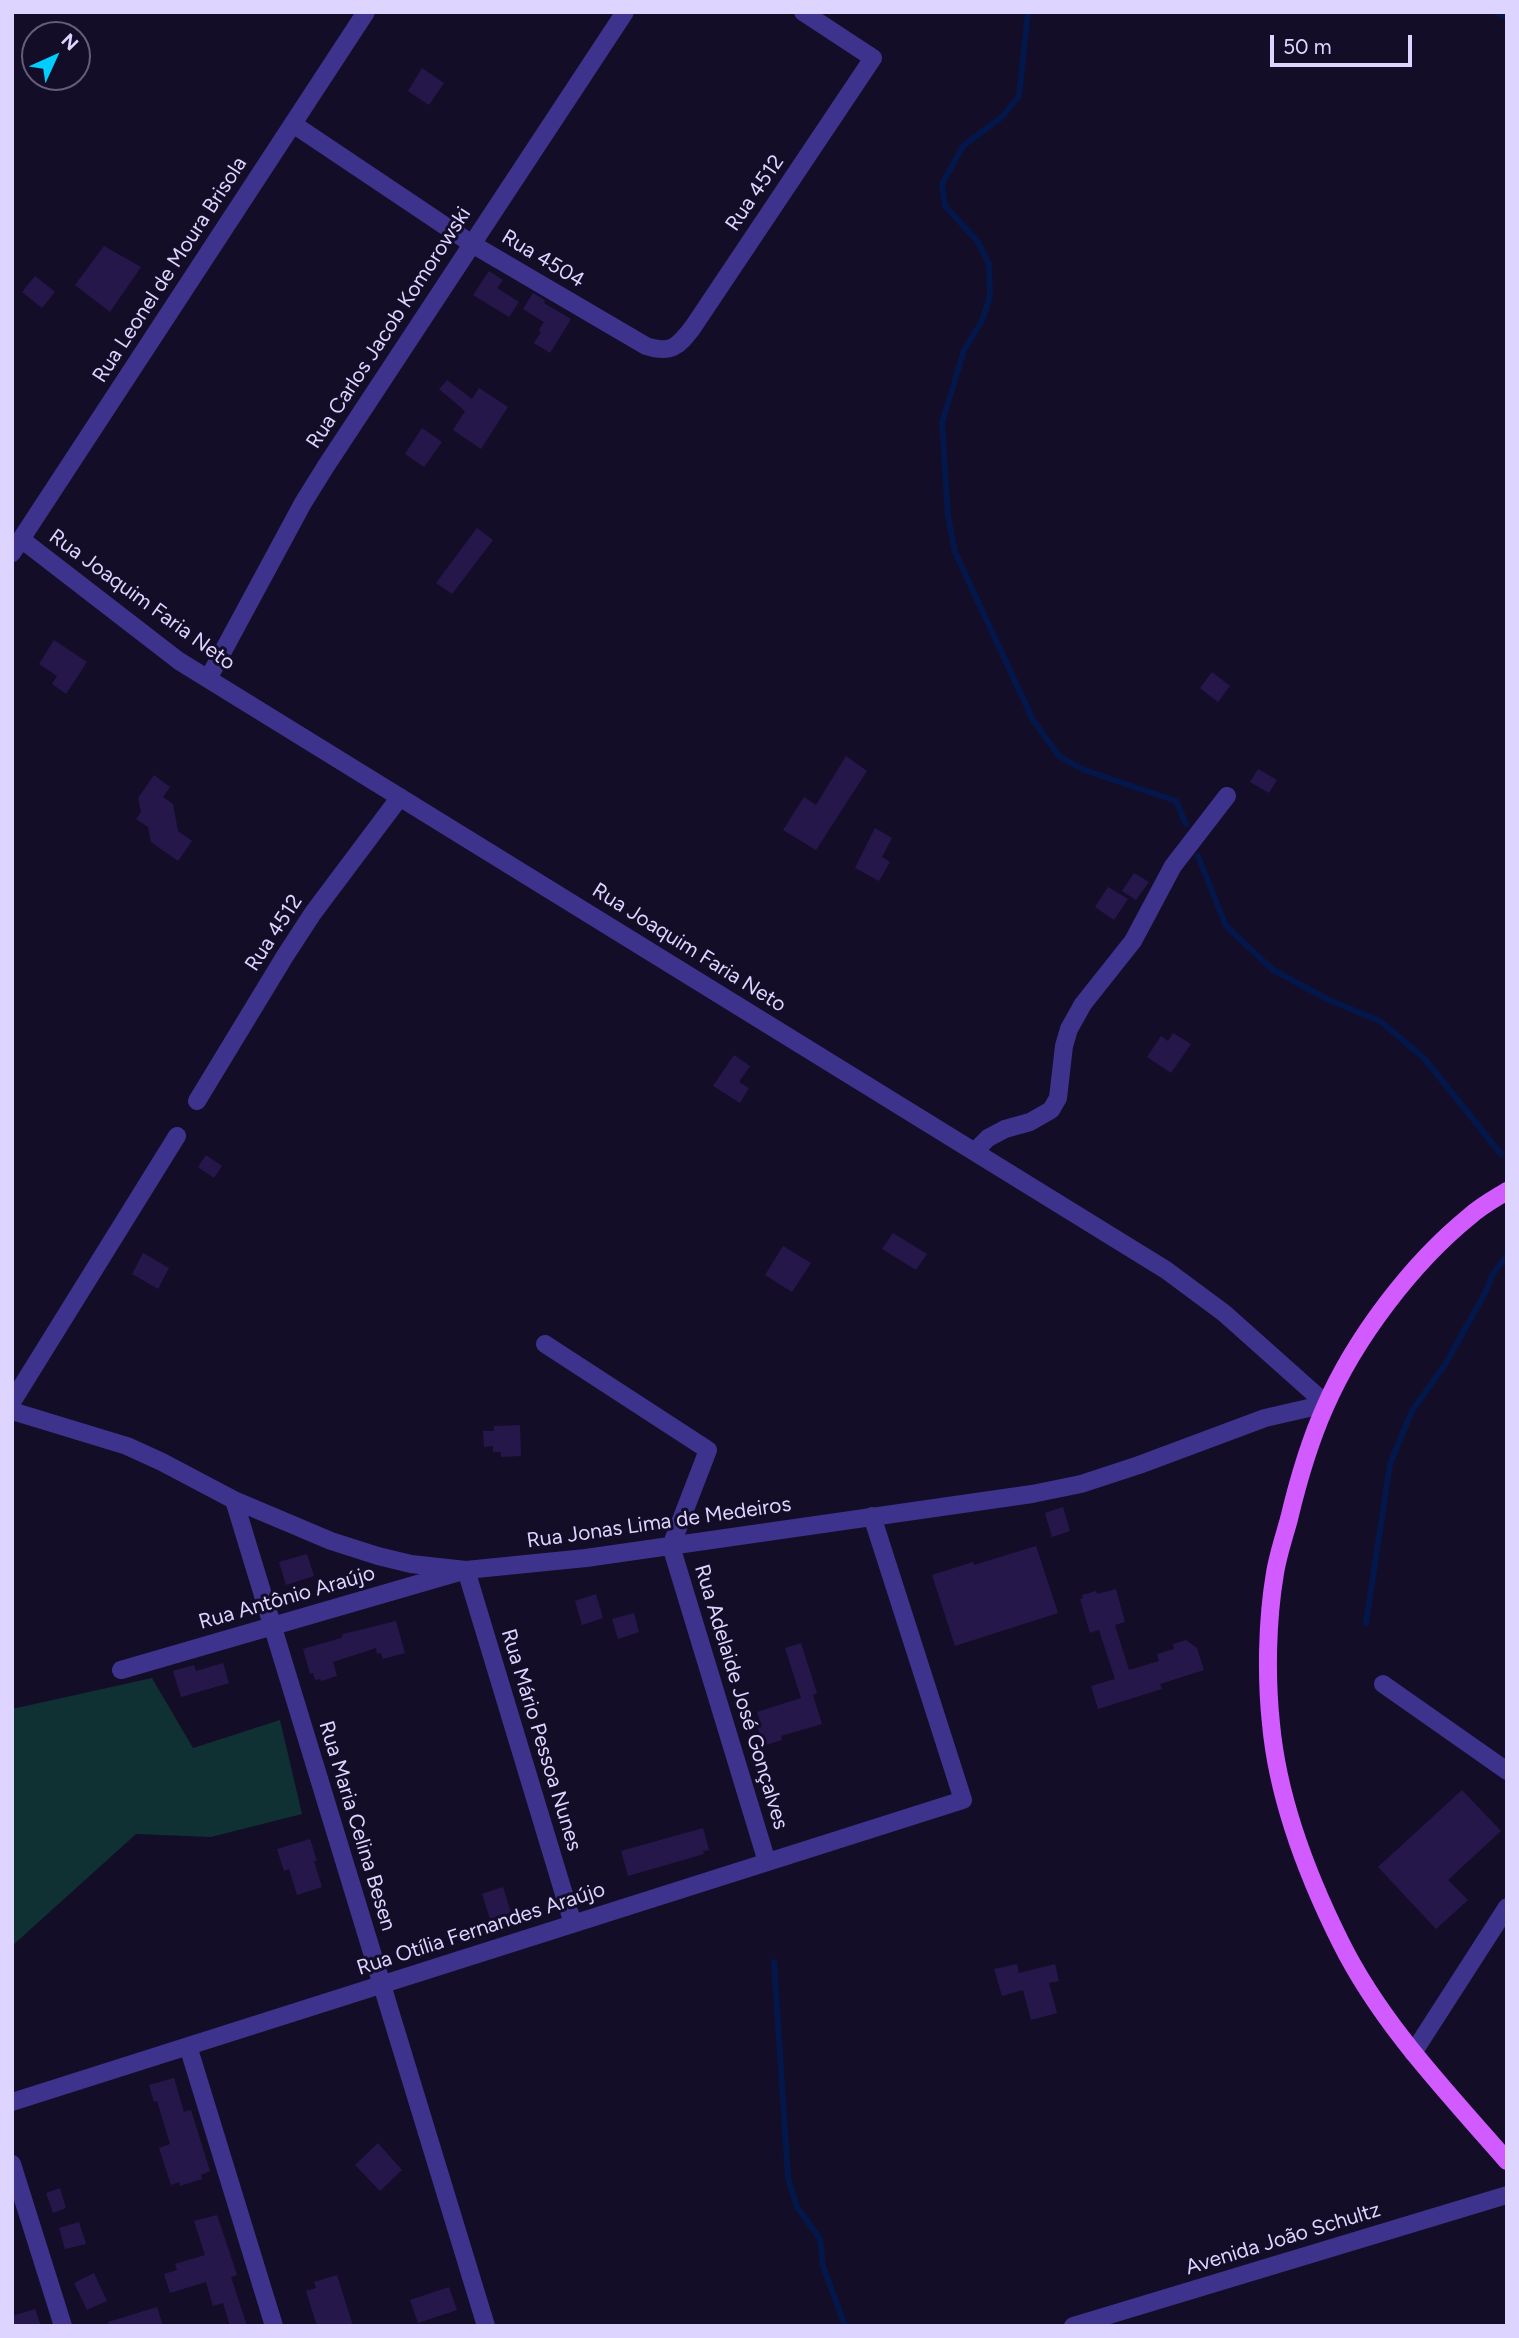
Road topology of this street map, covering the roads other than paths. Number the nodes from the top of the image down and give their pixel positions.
1 (366, 12) edge
2 (625, 12) edge
3 (803, 12) edge
4 (293, 124) junction
5 (472, 244) junction
6 (670, 349) joint
7 (17, 546) edge
8 (208, 679) junction
9 (1227, 796) dead end
10 (400, 797) junction
11 (197, 1101) dead end
12 (177, 1136) dead end
13 (975, 1151) junction
14 (1507, 1191) edge
15 (545, 1344) dead end
16 (12, 1402) edge
17 (1326, 1404) junction
18 (12, 1410) edge
19 (234, 1500) junction
20 (872, 1516) junction
21 (671, 1546) junction
22 (466, 1570) junction
23 (273, 1626) junction
24 (121, 1670) dead end
25 (1384, 1684) dead end
26 (1507, 1771) edge
27 (767, 1862) junction
28 (1507, 1907) edge
29 (573, 1924) junction
30 (382, 1984) junction
31 (188, 2046) junction
32 (1413, 2053) junction
33 (12, 2102) edge
34 (1507, 2161) edge
35 (12, 2164) edge
36 (1507, 2195) edge
37 (63, 2326) edge
38 (274, 2326) edge
39 (486, 2326) edge
40 (1073, 2326) edge

1 - 4 street, Rua Leonel de Moura Brisola
2 - 5 street, Rua Carlos Jacob Komorowski
3 - 6 street, Rua 4512
4 - 5 street, Rua 4504
4 - 7 street, Rua Leonel de Moura Brisola
5 - 6 street, Rua 4504
5 - 8 street, Rua Carlos Jacob Komorowski
7 - 8 street, Rua Joaquim Faria Neto
8 - 10 street, Rua Joaquim Faria Neto
9 - 13 street
10 - 11 street, Rua 4512
10 - 13 street, Rua Joaquim Faria Neto
12 - 16 street
13 - 17 street, Rua Joaquim Faria Neto
14 - 17 main road
15 - 21 street
17 - 20 street, Rua Jonas Lima de Medeiros
17 - 32 main road
18 - 19 street, Rua Jonas Lima de Medeiros
19 - 22 street, Rua Jonas Lima de Medeiros
19 - 23 street, Rua Maria Celina Besen
20 - 21 street, Rua Jonas Lima de Medeiros
20 - 27 street, Rua Otília Fernandes Araújo
21 - 22 street, Rua Jonas Lima de Medeiros
21 - 27 street, Rua Adelaide José Gonçalves
22 - 23 street, Rua Antônio Araújo
22 - 29 street, Rua Mário Pessoa Nunes
23 - 24 street, Rua Antônio Araújo
23 - 30 street, Rua Maria Celina Besen
25 - 26 street
27 - 29 street, Rua Otília Fernandes Araújo
28 - 32 street
29 - 30 street, Rua Otília Fernandes Araújo
30 - 31 street, Rua Otília Fernandes Araújo
30 - 39 street, Rua Maria Celina Besen
31 - 33 street, Rua Otília Fernandes Araújo
31 - 38 street
32 - 34 main road
35 - 37 street
36 - 40 street, Avenida João Schultz

